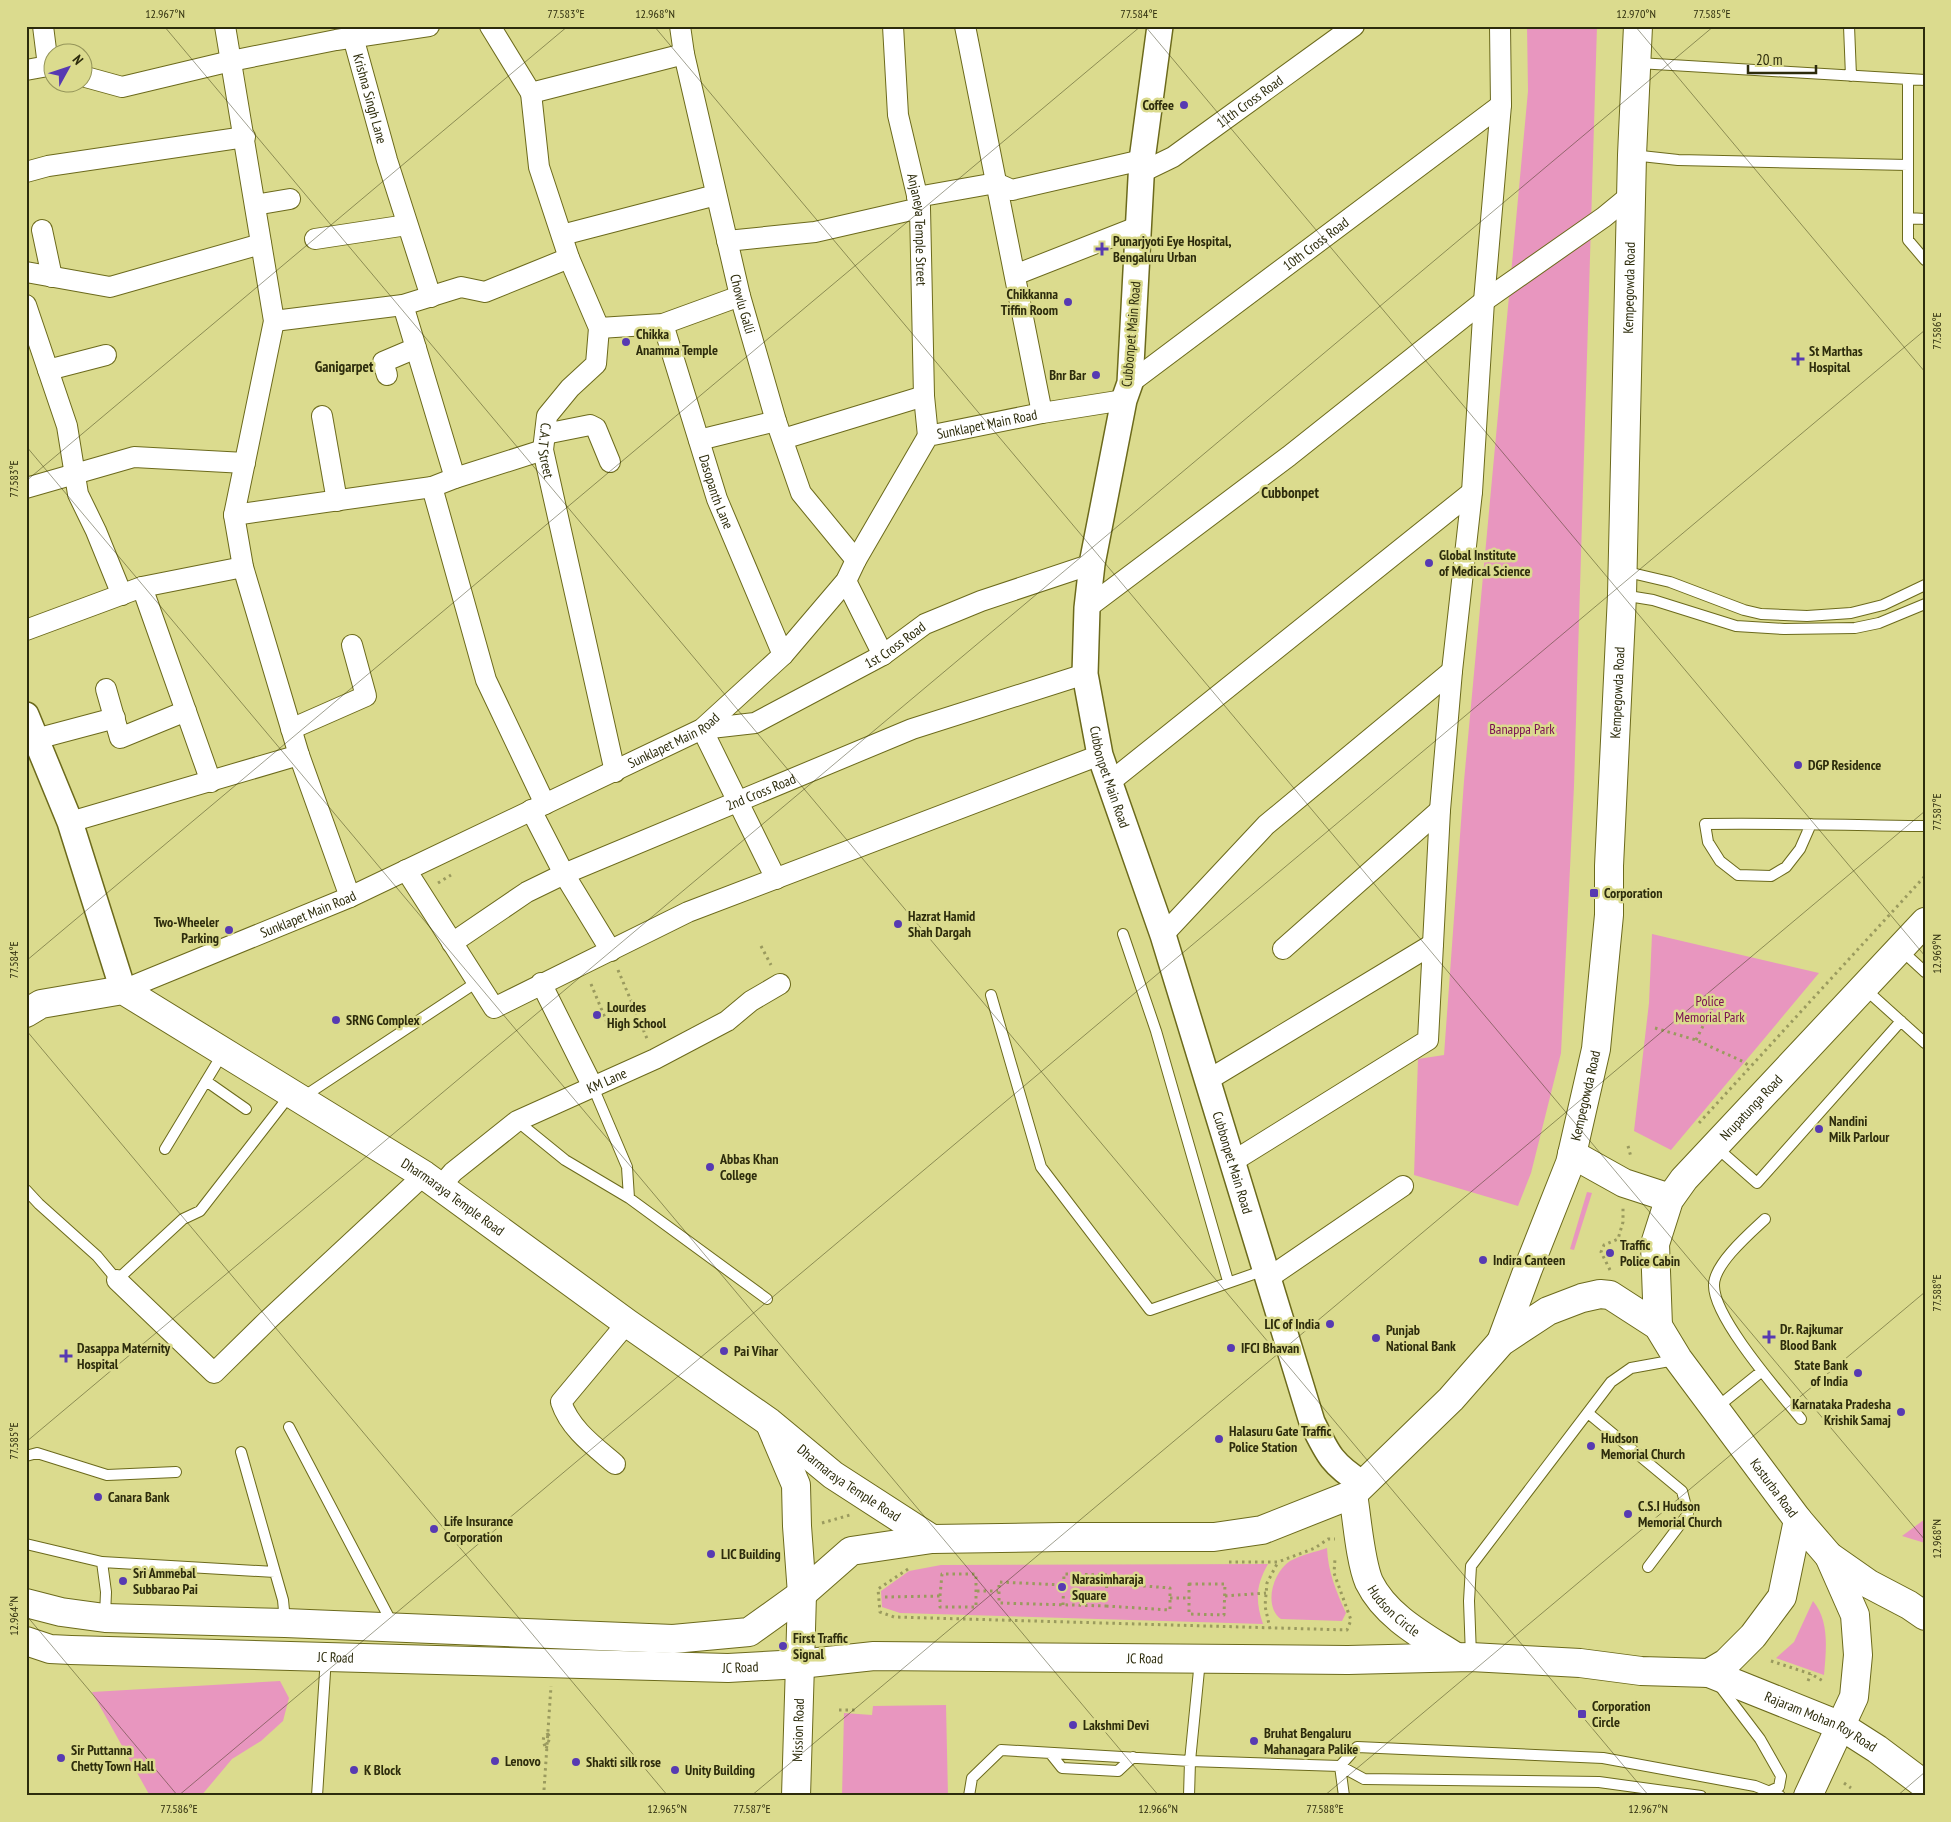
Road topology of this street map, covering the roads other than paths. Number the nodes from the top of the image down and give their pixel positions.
1 (43, 26) edge
2 (225, 26) edge
3 (429, 26) edge
4 (490, 26) edge
5 (680, 26) edge
6 (893, 26) edge
7 (966, 26) edge
8 (1160, 26) edge
9 (1354, 26) edge
10 (1500, 26) edge
11 (1638, 26) edge
12 (1849, 26) edge
13 (340, 34) edge
14 (46, 42) edge
15 (684, 54) junction
16 (231, 61) junction
17 (1637, 64) junction
18 (42, 67) edge
19 (26, 70) edge
20 (1851, 76) junction
21 (92, 79) edge
22 (1908, 79) junction
23 (1925, 80) edge
24 (530, 93) junction
25 (1501, 105) junction
26 (244, 137) junction
27 (1632, 155) junction
28 (1908, 165) junction
29 (1142, 166) junction
30 (26, 172) edge
31 (996, 183) junction
32 (1632, 194) junction
33 (716, 195) junction
34 (290, 199) dead end
35 (919, 203) junction
36 (255, 205) junction
37 (1908, 218) junction
38 (1925, 219) edge
39 (407, 224) junction
40 (1137, 227) junction
41 (42, 230) dead end
42 (562, 235) junction
43 (316, 239) dead end
44 (727, 241) junction
45 (261, 244) junction
46 (569, 258) junction
47 (1925, 260) edge
48 (26, 272) edge
49 (1014, 275) junction
50 (52, 277) junction
51 (740, 296) junction
52 (431, 297) junction
53 (1484, 301) junction
54 (26, 305) edge
55 (403, 305) junction
56 (274, 321) junction
57 (663, 324) junction
58 (599, 328) junction
59 (416, 348) junction
60 (106, 355) dead end
61 (48, 370) junction
62 (386, 375) dead end
63 (1127, 391) junction
64 (924, 396) junction
65 (1042, 413) junction
66 (322, 416) dead end
67 (776, 421) junction
68 (928, 436) junction
69 (783, 439) junction
70 (699, 440) junction
71 (544, 442) junction
72 (245, 462) junction
73 (610, 462) dead end
74 (74, 474) junction
75 (455, 478) junction
76 (432, 487) junction
77 (26, 488) edge
78 (1472, 492) junction
79 (337, 500) junction
80 (234, 516) junction
81 (856, 560) junction
82 (1092, 564) junction
83 (243, 567) junction
84 (846, 581) junction
85 (1622, 583) junction
86 (1925, 585) edge
87 (142, 587) junction
88 (122, 595) junction
89 (1925, 604) edge
90 (1086, 608) junction
91 (1812, 615) junction
92 (1812, 629) junction
93 (26, 630) edge
94 (352, 645) dead end
95 (783, 655) junction
96 (883, 655) junction
97 (1452, 671) junction
98 (1085, 674) junction
99 (106, 689) dead end
100 (186, 711) junction
101 (26, 715) edge
102 (115, 718) junction
103 (291, 728) junction
104 (702, 729) junction
105 (36, 739) junction
106 (298, 756) junction
107 (1100, 756) junction
108 (614, 772) junction
109 (211, 782) junction
110 (1110, 782) junction
111 (736, 801) junction
112 (538, 807) junction
113 (1440, 810) junction
114 (70, 822) junction
115 (1811, 824) junction
116 (1925, 826) edge
117 (406, 870) junction
118 (564, 874) junction
119 (776, 879) junction
120 (350, 897) junction
121 (1925, 922) edge
122 (1124, 934) dead end
123 (1163, 935) junction
124 (452, 943) junction
125 (1433, 944) junction
126 (1284, 949) dead end
127 (1900, 949) junction
128 (610, 952) junction
129 (1925, 972) edge
130 (477, 982) junction
131 (541, 984) junction
132 (780, 984) dead end
133 (1863, 988) junction
134 (123, 990) junction
135 (991, 995) dead end
136 (26, 1013) edge
137 (1901, 1021) junction
138 (1925, 1043) edge
139 (224, 1052) junction
140 (1208, 1080) junction
141 (206, 1081) junction
142 (593, 1087) junction
143 (296, 1096) junction
144 (246, 1109) dead end
145 (517, 1121) junction
146 (1715, 1147) junction
147 (165, 1149) dead end
148 (1572, 1154) junction
149 (1232, 1162) junction
150 (432, 1181) junction
151 (1403, 1186) dead end
152 (26, 1190) edge
153 (629, 1198) junction
154 (1670, 1198) junction
155 (1765, 1219) dead end
156 (1266, 1274) junction
157 (117, 1280) junction
158 (1228, 1281) junction
159 (767, 1299) dead end
160 (627, 1323) junction
161 (1658, 1326) junction
162 (1502, 1342) junction
163 (1678, 1359) junction
164 (1762, 1371) junction
165 (1715, 1409) junction
166 (1588, 1413) junction
167 (1800, 1419) dead end
168 (769, 1422) junction
169 (289, 1427) dead end
170 (241, 1452) dead end
171 (26, 1456) edge
172 (615, 1464) dead end
173 (176, 1472) dead end
174 (1358, 1489) junction
175 (1798, 1520) junction
176 (932, 1539) junction
177 (26, 1544) edge
178 (1829, 1556) junction
179 (102, 1562) junction
180 (1648, 1567) dead end
181 (275, 1572) junction
182 (802, 1594) junction
183 (26, 1603) edge
184 (1920, 1606) edge
185 (105, 1618) junction
186 (286, 1623) junction
187 (394, 1628) junction
188 (26, 1641) edge
189 (326, 1657) junction
190 (1464, 1657) junction
191 (1200, 1658) junction
192 (800, 1664) junction
193 (1710, 1673) junction
194 (1841, 1726) junction
195 (1050, 1753) junction
196 (1133, 1757) junction
197 (1190, 1761) junction
198 (1340, 1766) junction
199 (1925, 1785) edge
200 (1775, 1794) edge
201 (317, 1796) edge
202 (796, 1796) edge
203 (969, 1796) edge
204 (1189, 1796) edge
205 (1344, 1796) edge
206 (1702, 1796) edge
207 (1808, 1796) edge

1 - 14 street
2 - 16 street
3 - 13 street
4 - 24 street
5 - 15 street, Chowlu Galli
6 - 35 street, Anjaneya Temple Street
7 - 31 street
8 - 29 street, Cubbonpet Main Road
9 - 29 street, 11th Cross Road
10 - 25 street
11 - 17 main road, Kempegowda Road
12 - 20 lane
13 - 16 street
13 - 39 street, Krishna Singh Lane
15 - 24 street
15 - 33 street, Chowlu Galli
16 - 21 street
16 - 26 street
17 - 20 lane
17 - 27 main road, Kempegowda Road
18 - 19 street
20 - 22 lane
22 - 23 lane
22 - 28 lane
24 - 42 street, C.A.T Street
25 - 53 street
25 - 63 street, 10th Cross Road
26 - 30 street
26 - 36 street
27 - 28 lane
27 - 32 main road, Kempegowda Road
28 - 37 lane
29 - 31 street, 11th Cross Road
29 - 40 street, Cubbonpet Main Road
31 - 35 street
31 - 49 street
32 - 53 street
32 - 85 main road, Kempegowda Road
33 - 42 street
33 - 44 street, Chowlu Galli
34 - 36 street
35 - 44 street
35 - 64 street, Anjaneya Temple Street
36 - 45 street
37 - 38 lane
37 - 47 lane
39 - 43 street
39 - 52 street, Krishna Singh Lane
40 - 49 street
40 - 63 street, Cubbonpet Main Road
41 - 50 street
42 - 46 street, C.A.T Street
44 - 51 street, Chowlu Galli
45 - 50 street
45 - 56 street
46 - 52 street
46 - 58 street, C.A.T Street
48 - 50 street
49 - 65 street
51 - 57 street
51 - 67 street, Chowlu Galli
52 - 55 street
53 - 78 street
53 - 90 street
54 - 61 street
55 - 56 street
55 - 59 street
56 - 72 street
57 - 58 street
57 - 70 street, Dasopanth Lane
58 - 71 street, C.A.T Street
59 - 62 street
59 - 75 street
60 - 61 street
61 - 74 street
63 - 65 street, Sunklapet Main Road
63 - 82 street, Cubbonpet Main Road
64 - 68 street, Anjaneya Temple Street
64 - 69 street
65 - 68 street, Sunklapet Main Road
66 - 79 street
67 - 69 street, Chowlu Galli
67 - 70 street
68 - 81 street, Sunklapet Main Road
69 - 81 street, Chowlu Galli
70 - 95 street, Dasopanth Lane
71 - 73 street
71 - 75 street
71 - 108 street, C.A.T Street
72 - 74 street
72 - 80 street
74 - 77 street
74 - 88 street
75 - 76 street
76 - 79 street
76 - 112 street
78 - 97 street
78 - 110 street
79 - 80 street
80 - 83 street
81 - 84 street, Sunklapet Main Road
82 - 90 street, Cubbonpet Main Road
82 - 96 street, 1st Cross Road
83 - 87 street
83 - 103 street
84 - 95 street, Sunklapet Main Road
84 - 96 street
85 - 91 lane
85 - 92 lane
85 - 148 main road, Kempegowda Road
86 - 91 lane
87 - 88 street
87 - 100 street
88 - 93 street
89 - 92 lane
90 - 98 street, Cubbonpet Main Road
91 - 92 lane
94 - 103 street
95 - 104 street, Sunklapet Main Road
96 - 104 street, 1st Cross Road
97 - 113 street
97 - 123 street
98 - 107 street, Cubbonpet Main Road
98 - 111 street, 2nd Cross Road
99 - 102 street
100 - 102 street
100 - 109 street
101 - 105 street
102 - 105 street
103 - 106 street
104 - 108 street, Sunklapet Main Road
104 - 111 street
105 - 114 street
106 - 109 street
106 - 120 street
107 - 110 street, Cubbonpet Main Road
107 - 119 street
108 - 112 street, Sunklapet Main Road
109 - 114 street
110 - 123 street, Cubbonpet Main Road
111 - 118 street, 2nd Cross Road
111 - 119 street
112 - 117 street, Sunklapet Main Road
112 - 118 street
113 - 125 street
113 - 126 street
114 - 134 street
115 - 115 lane
115 - 116 lane
117 - 120 street, Sunklapet Main Road
117 - 124 street
118 - 124 street, 2nd Cross Road
118 - 128 street
119 - 128 street
120 - 134 street, Sunklapet Main Road
121 - 127 main road, Nrupatunga Road
122 - 158 lane
123 - 140 street, Cubbonpet Main Road
124 - 130 street
125 - 140 street
125 - 149 street
127 - 129 lane
127 - 133 main road, Nrupatunga Road
128 - 131 street
130 - 131 street
130 - 143 lane
131 - 142 street
132 - 142 street, KM Lane
133 - 137 lane
133 - 146 main road, Nrupatunga Road
134 - 136 main road
134 - 139 main road, Dharmaraya Temple Road
135 - 158 lane
137 - 138 lane
137 - 146 lane
139 - 141 lane
139 - 143 main road, Dharmaraya Temple Road
140 - 149 street, Cubbonpet Main Road
141 - 144 lane
141 - 147 lane
142 - 145 street, KM Lane
142 - 153 lane
143 - 150 main road, Dharmaraya Temple Road
143 - 157 lane
145 - 150 street, KM Lane
145 - 153 lane
146 - 154 main road, Nrupatunga Road
148 - 154 main road
148 - 162 main road, Kempegowda Road
149 - 156 street, Cubbonpet Main Road
150 - 157 street, KM Lane
150 - 160 main road, Dharmaraya Temple Road
151 - 156 street
152 - 157 lane
153 - 159 lane
154 - 161 main road, Nrupatunga Road
155 - 164 lane
156 - 158 lane
156 - 174 street, Cubbonpet Main Road
160 - 168 main road, Dharmaraya Temple Road
160 - 172 street
161 - 162 main road
161 - 163 main road, Kasturba Road
162 - 174 main road
163 - 165 main road, Kasturba Road
163 - 166 lane
164 - 165 lane
164 - 167 lane
165 - 175 main road, Kasturba Road
166 - 180 lane
166 - 190 lane
168 - 176 main road, Dharmaraya Temple Road
168 - 182 main road, Dharmaraya Temple Road
169 - 187 lane
170 - 181 lane
171 - 173 lane
174 - 176 main road
174 - 190 main road, Hudson Circle
175 - 178 main road, Kasturba Road
175 - 193 main road
176 - 182 main road
177 - 179 lane
178 - 184 main road, Kasturba Road
178 - 194 main road
179 - 181 lane
179 - 185 lane
181 - 186 lane
182 - 187 main road
182 - 192 main road, Dharmaraya Temple Road
183 - 185 main road
185 - 186 main road
186 - 187 main road
188 - 189 main road, JC Road
189 - 192 main road, JC Road
189 - 201 lane
190 - 191 main road, JC Road
190 - 193 main road, Hudson Circle
191 - 192 main road, JC Road
191 - 197 lane
192 - 202 main road, Mission Road
193 - 194 main road, Rajaram Mohan Roy Road
193 - 200 lane
194 - 199 main road, Rajaram Mohan Roy Road
194 - 207 main road
195 - 196 lane
195 - 196 lane
195 - 203 lane
196 - 197 lane
197 - 198 lane
197 - 204 lane
198 - 200 lane
198 - 205 lane
198 - 206 lane

